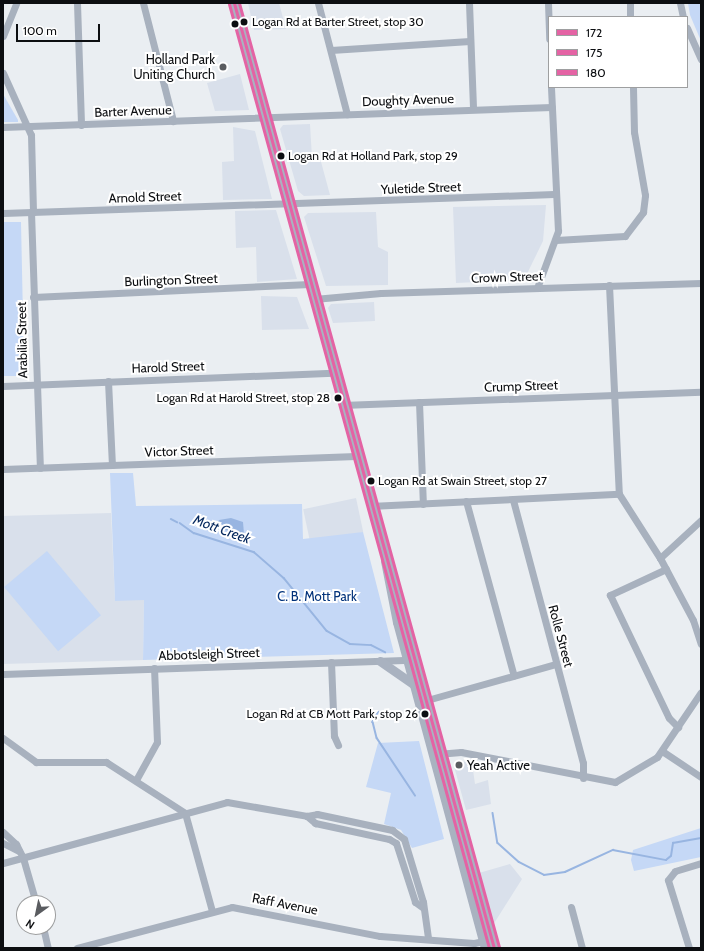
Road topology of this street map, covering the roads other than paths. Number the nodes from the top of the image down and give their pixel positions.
1 (16, 3) edge
2 (77, 3) edge
3 (143, 3) edge
4 (234, 3) edge
5 (318, 3) edge
6 (469, 3) edge
7 (548, 3) edge
8 (630, 3) edge
9 (680, 3) edge
10 (548, 16) edge
11 (630, 16) edge
12 (683, 16) edge
13 (688, 30) edge
14 (3, 36) edge
15 (470, 41) junction
16 (331, 50) junction
17 (701, 59) edge
18 (3, 73) edge
19 (551, 88) edge
20 (633, 88) edge
21 (552, 107) junction
22 (473, 109) junction
23 (347, 114) junction
24 (265, 118) junction
25 (173, 121) junction
26 (81, 125) junction
27 (29, 126) junction
28 (3, 127) edge
29 (554, 194) junction
30 (288, 204) junction
31 (32, 212) junction
32 (3, 213) edge
33 (556, 240) junction
34 (701, 282) edge
35 (310, 284) junction
36 (609, 285) junction
37 (538, 288) junction
38 (33, 297) junction
39 (314, 299) junction
40 (333, 373) junction
41 (108, 382) junction
42 (35, 385) junction
43 (3, 386) edge
44 (701, 392) edge
45 (615, 394) junction
46 (419, 402) junction
47 (342, 405) junction
48 (356, 456) junction
49 (112, 465) junction
50 (40, 468) junction
51 (3, 469) edge
52 (618, 494) junction
53 (513, 500) junction
54 (466, 501) junction
55 (423, 504) junction
56 (370, 506) junction
57 (701, 520) edge
58 (660, 558) junction
59 (666, 569) junction
60 (701, 644) edge
61 (411, 660) junction
62 (380, 661) junction
63 (331, 662) junction
64 (556, 664) junction
65 (154, 668) junction
66 (3, 674) edge
67 (514, 676) junction
68 (413, 684) junction
69 (701, 692) edge
70 (427, 700) junction
71 (678, 727) junction
72 (3, 738) edge
73 (338, 745) dead end
74 (662, 751) junction
75 (437, 754) junction
76 (701, 777) edge
77 (583, 778) junction
78 (136, 780) junction
79 (185, 813) junction
80 (3, 832) edge
81 (3, 843) edge
82 (21, 854) junction
83 (3, 863) edge
84 (701, 864) edge
85 (34, 895) edge
86 (571, 907) dead end
87 (212, 911) junction
88 (45, 935) edge
89 (428, 939) junction
90 (489, 944) edge
91 (48, 948) edge
92 (77, 948) edge
93 (582, 948) edge
94 (689, 948) edge

1 - 14 street
2 - 26 street
3 - 25 street
4 - 24 main road
5 - 16 street
6 - 15 street
7 - 10 street
8 - 11 street
9 - 12 street
13 - 17 street
15 - 16 street
15 - 22 street
16 - 23 street
18 - 27 street
19 - 21 street
20 - 33 street
21 - 22 street, Doughty Avenue
21 - 29 street
22 - 23 street, Doughty Avenue
23 - 24 street, Doughty Avenue
24 - 25 street, Barter Avenue
24 - 30 main road
25 - 26 street, Barter Avenue
26 - 27 street, Barter Avenue
27 - 28 street, Barter Avenue
27 - 31 street, Arabilia Street
29 - 30 street, Yuletide Street
29 - 33 street
30 - 31 street, Arnold Street
30 - 35 main road
31 - 32 street, Arnold Street
31 - 38 street, Arabilia Street
33 - 37 street
34 - 36 street, Crown Street
35 - 38 street, Burlington Street
35 - 39 main road
36 - 37 street, Crown Street
36 - 45 street
37 - 39 street, Crown Street
38 - 42 street, Arabilia Street
39 - 40 main road
40 - 41 street, Harold Street
40 - 47 main road
41 - 42 street, Harold Street
41 - 49 street
42 - 43 street, Harold Street
42 - 50 street, Arabilia Street
44 - 45 street, Crump Street
45 - 46 street, Crump Street
45 - 52 street
46 - 47 street, Crump Street
46 - 55 street
47 - 48 main road
48 - 49 street, Victor Street
48 - 56 main road
49 - 50 street, Victor Street
50 - 51 street, Victor Street
52 - 53 street
52 - 58 street
53 - 54 street
53 - 64 street, Rolle Street
54 - 55 street
54 - 67 street
55 - 56 street
56 - 61 main road
57 - 58 street
58 - 59 street
59 - 60 street
59 - 71 street
61 - 62 street, Abbotsleigh Street
61 - 68 main road
61 - 70 main road
62 - 63 street, Abbotsleigh Street
62 - 68 main road
63 - 65 street, Abbotsleigh Street
63 - 73 street
64 - 67 street
64 - 77 street, Rolle Street
65 - 66 street, Abbotsleigh Street
65 - 78 street
67 - 70 street
68 - 75 main road
69 - 71 street
70 - 75 main road
71 - 74 street
72 - 78 street
74 - 76 street
74 - 77 street
75 - 77 street
75 - 90 main road
78 - 79 street
79 - 82 street
79 - 87 street
79 - 89 street
80 - 82 street
81 - 82 street
82 - 83 street
82 - 85 street
84 - 94 street
86 - 93 street
87 - 89 street, Raff Avenue
87 - 92 street, Raff Avenue
88 - 91 street
89 - 90 street, Raff Avenue

